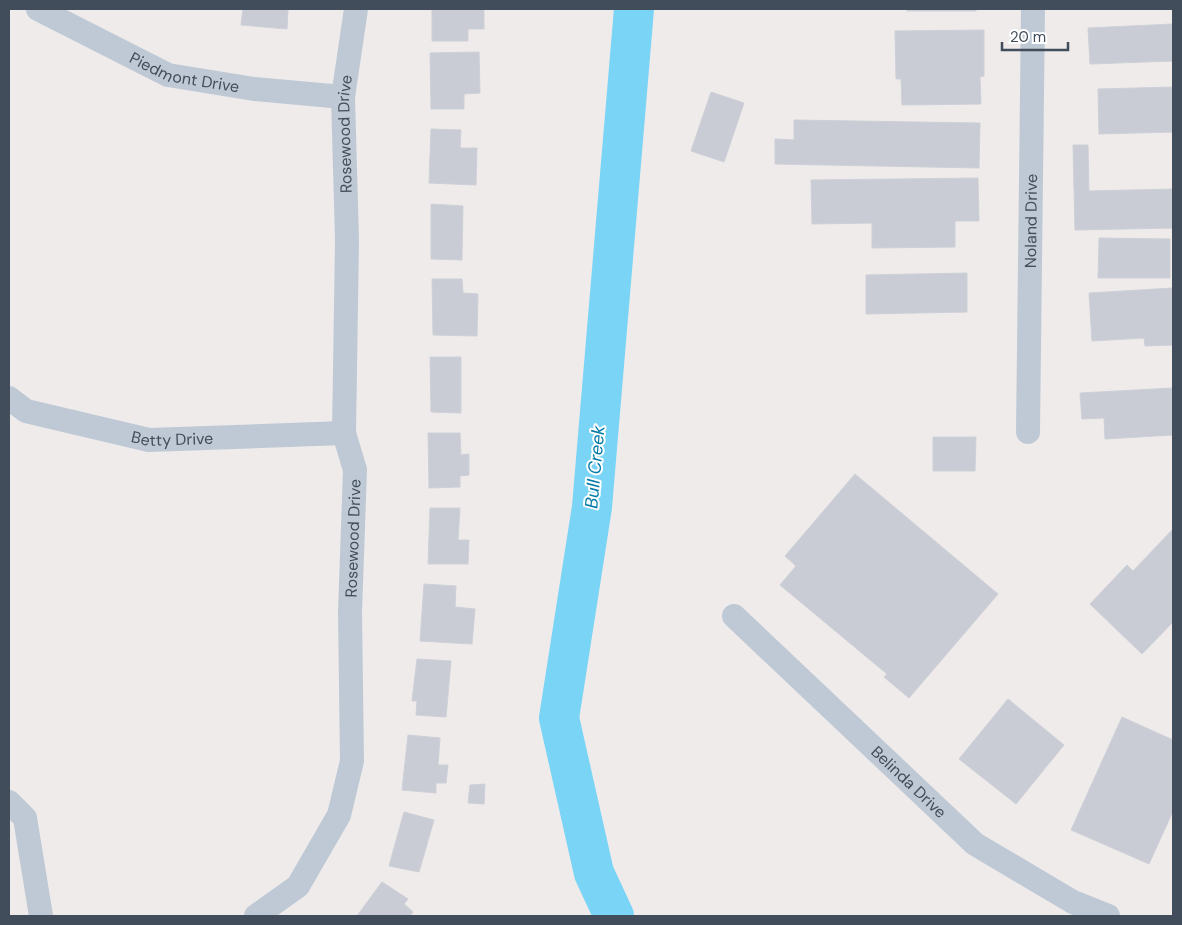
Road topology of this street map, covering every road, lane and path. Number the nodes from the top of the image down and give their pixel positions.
1 (38, 9) edge
2 (356, 9) edge
3 (1032, 9) edge
4 (343, 97) junction
5 (9, 398) edge
6 (1028, 432) dead end
7 (344, 433) junction
8 (734, 616) dead end
9 (9, 802) edge
10 (41, 916) edge
11 (256, 916) edge
12 (1108, 916) edge

1 - 4 street, Piedmont Drive
2 - 4 street, Rosewood Drive
3 - 6 street, Noland Drive
4 - 7 street, Rosewood Drive
5 - 7 street, Betty Drive
7 - 11 street, Rosewood Drive
8 - 12 street, Belinda Drive
9 - 10 street

